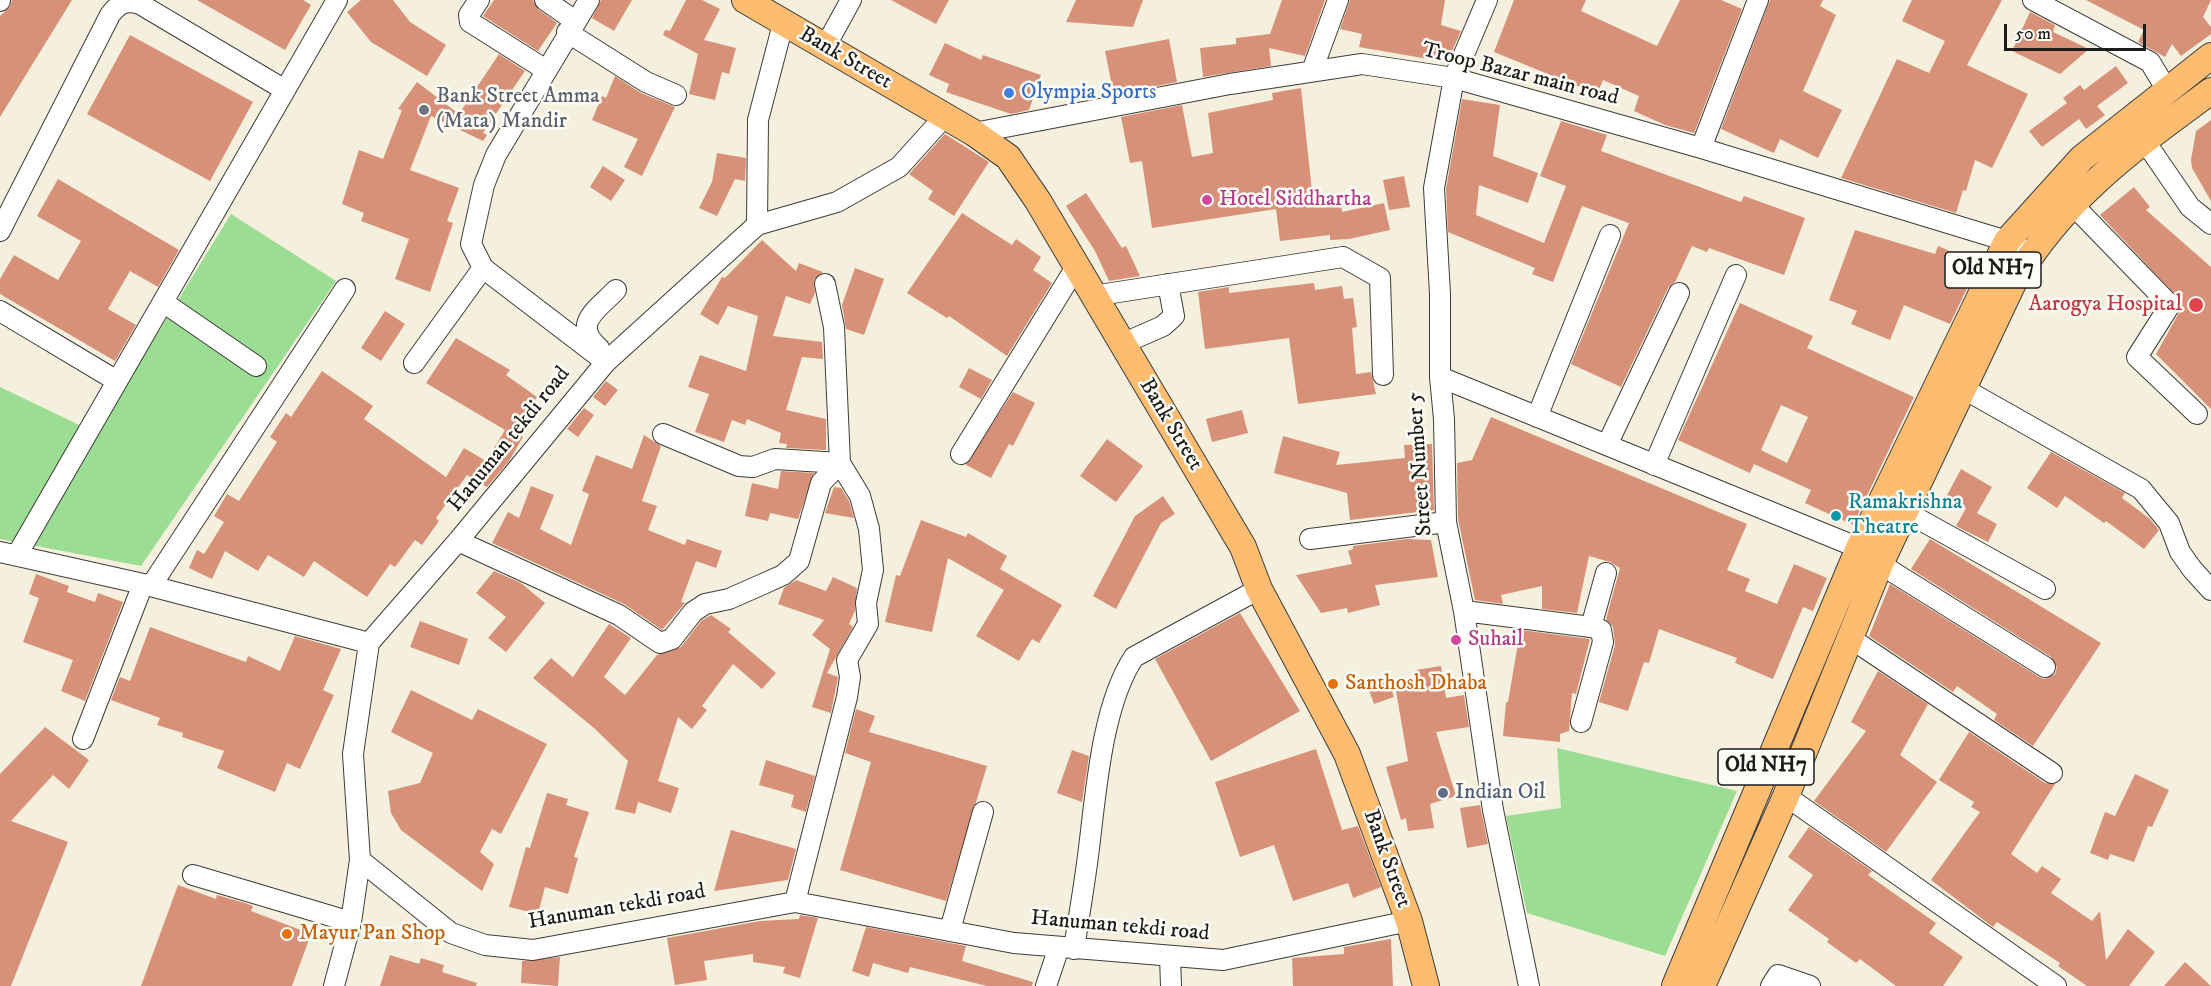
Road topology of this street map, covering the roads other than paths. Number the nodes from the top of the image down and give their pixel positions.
1 (337, 0) edge
2 (479, 0) edge
3 (545, 0) edge
4 (589, 0) edge
5 (745, 0) edge
6 (851, 0) edge
7 (1338, 0) edge
8 (1487, 0) edge
9 (1758, 0) edge
10 (2033, 0) edge
11 (783, 24) junction
12 (571, 27) junction
13 (825, 46) junction
14 (2211, 56) edge
15 (546, 70) junction
16 (1312, 71) junction
17 (1454, 78) junction
18 (285, 90) junction
19 (2167, 90) junction
20 (2211, 91) edge
21 (676, 95) dead end
22 (945, 116) junction
23 (974, 133) junction
24 (2144, 140) junction
25 (1701, 148) junction
26 (2071, 203) junction
27 (2211, 224) edge
28 (758, 225) junction
29 (0, 231) edge
30 (1610, 235) dead end
31 (2007, 241) junction
32 (2031, 254) junction
33 (1076, 267) junction
34 (483, 268) junction
35 (1736, 275) dead end
36 (825, 284) dead end
37 (1168, 284) junction
38 (345, 289) dead end
39 (616, 290) dead end
40 (1679, 293) dead end
41 (1093, 296) junction
42 (163, 303) junction
43 (0, 311) edge
44 (1122, 344) junction
45 (608, 360) junction
46 (414, 363) dead end
47 (256, 366) dead end
48 (1383, 375) dead end
49 (1440, 377) junction
50 (117, 381) junction
51 (1964, 389) junction
52 (2197, 414) dead end
53 (1537, 417) junction
54 (663, 434) dead end
55 (1606, 445) junction
56 (961, 454) dead end
57 (840, 463) junction
58 (1654, 465) junction
59 (1906, 512) junction
60 (1446, 522) junction
61 (1310, 539) dead end
62 (458, 542) junction
63 (1859, 548) junction
64 (9, 553) edge
65 (1880, 564) junction
66 (1606, 573) dead end
67 (147, 585) junction
68 (1259, 589) junction
69 (2045, 589) dead end
70 (2211, 590) edge
71 (1464, 611) junction
72 (1591, 627) junction
73 (1850, 638) junction
74 (369, 643) junction
75 (2044, 667) dead end
76 (1581, 722) dead end
77 (83, 739) dead end
78 (2052, 773) dead end
79 (1786, 796) junction
80 (983, 812) dead end
81 (360, 860) junction
82 (193, 875) dead end
83 (795, 902) junction
84 (1409, 921) junction
85 (351, 922) junction
86 (950, 930) junction
87 (1067, 948) junction
88 (1170, 956) junction
89 (1705, 985) edge
90 (334, 986) edge
91 (1046, 986) edge
92 (1171, 986) edge
93 (1426, 986) edge
94 (1528, 986) edge
95 (1675, 986) edge
96 (1771, 986) edge
97 (1810, 986) edge
98 (2056, 986) edge

1 - 18 street
2 - 15 street
3 - 12 street
4 - 12 street
5 - 11 main road, Bank Street
6 - 13 street
7 - 16 street
8 - 17 street, Street Number 5
9 - 25 street
10 - 19 street
11 - 13 main road, Bank Street
11 - 28 street
12 - 15 street
12 - 21 street
13 - 22 main road, Bank Street
14 - 19 main road, Old NH7
15 - 34 street
16 - 17 street, Troop Bazar main road
16 - 23 street, Troop Bazar main road
17 - 25 street, Troop Bazar main road
17 - 49 street, Street Number 5
18 - 29 street
18 - 42 street
19 - 31 main road, Old NH7
20 - 24 main road, Old NH7
22 - 23 main road, Bank Street
22 - 28 street, Hanuman tekdi road
23 - 33 main road, Bank Street
24 - 26 main road, Old NH7
24 - 27 street
25 - 31 street, Troop Bazar main road
26 - 32 main road, Old NH7
26 - 52 street
28 - 45 street, Hanuman tekdi road
30 - 53 street
31 - 32 street, Troop Bazar main road
31 - 63 main road, Old NH7
32 - 51 main road, Old NH7
33 - 41 main road, Bank Street
33 - 56 street
34 - 45 street
34 - 46 street
35 - 58 street
36 - 57 street
37 - 41 street
37 - 44 street
37 - 48 street
38 - 67 street
39 - 45 street
40 - 55 street
41 - 44 main road, Bank Street
42 - 47 street
42 - 50 street
43 - 50 street
44 - 68 main road, Bank Street
45 - 62 street, Hanuman tekdi road
49 - 53 street
49 - 60 street, Street Number 5
50 - 64 street
51 - 59 main road, Old NH7
51 - 70 street
53 - 55 street
54 - 57 street
55 - 58 street
57 - 62 street
57 - 83 street
58 - 63 street
59 - 65 main road, Old NH7
59 - 69 street
60 - 61 street
60 - 71 street, Street Number 5
62 - 74 street, Hanuman tekdi road
63 - 95 main road, Old NH7
64 - 67 street
65 - 73 main road, Old NH7
65 - 75 street
66 - 72 street
67 - 74 street
67 - 77 street
68 - 84 main road, Bank Street
68 - 87 street
71 - 72 street
71 - 94 street, Street Number 5
72 - 76 street
73 - 78 street
73 - 79 main road, Old NH7
74 - 81 street
79 - 89 main road, Old NH7
79 - 98 street
80 - 86 street
81 - 83 street, Hanuman tekdi road
81 - 85 street
82 - 85 street
83 - 86 street, Hanuman tekdi road
84 - 88 street, Hanuman tekdi road
84 - 93 main road, Bank Street
85 - 90 street
86 - 87 street, Hanuman tekdi road
87 - 88 street, Hanuman tekdi road
87 - 91 street
88 - 92 street
96 - 97 street

